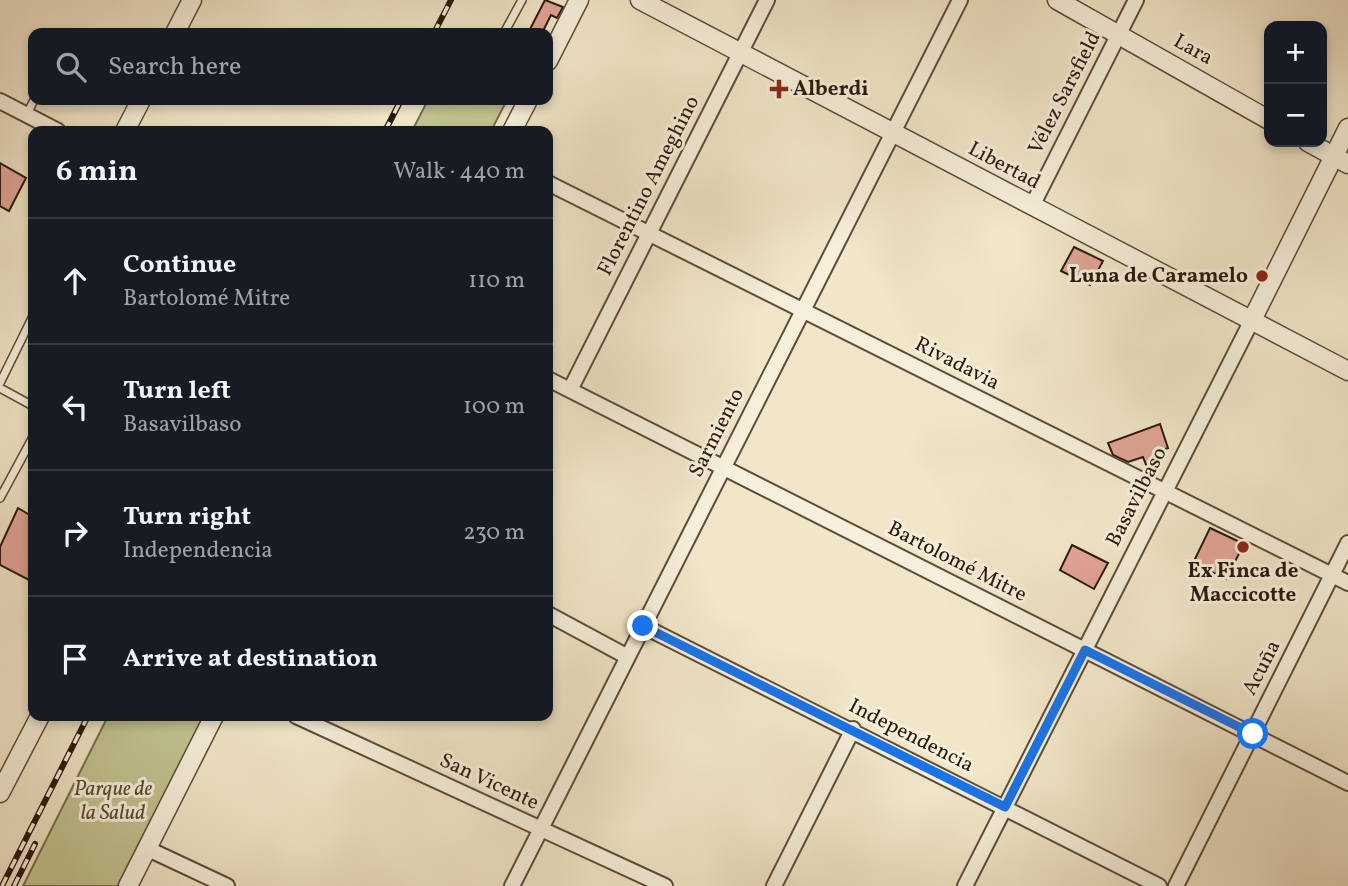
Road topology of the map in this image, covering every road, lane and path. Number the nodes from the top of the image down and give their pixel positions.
1 (192, 0) edge
2 (522, 0) edge
3 (579, 0) edge
4 (640, 0) edge
5 (767, 0) edge
6 (960, 0) edge
7 (1057, 0) edge
8 (1136, 0) edge
9 (178, 28) edge
10 (507, 28) edge
11 (1118, 34) junction
12 (553, 51) edge
13 (740, 53) junction
14 (0, 102) edge
15 (31, 105) edge
16 (138, 105) edge
17 (525, 105) edge
18 (26, 115) junction
19 (1264, 117) edge
20 (48, 126) edge
21 (128, 126) edge
22 (515, 126) edge
23 (1348, 128) edge
24 (894, 133) junction
25 (1317, 147) edge
26 (1341, 160) edge
27 (553, 185) edge
28 (1032, 206) junction
29 (649, 233) junction
30 (803, 310) junction
31 (1252, 320) junction
32 (28, 327) edge
33 (1348, 371) edge
34 (553, 382) edge
35 (0, 386) edge
36 (570, 390) junction
37 (28, 403) edge
38 (28, 446) edge
39 (723, 467) junction
40 (1165, 491) junction
41 (0, 498) edge
42 (1348, 543) edge
43 (1332, 575) junction
44 (1348, 583) edge
45 (553, 617) edge
46 (643, 626) junction
47 (1085, 650) junction
48 (626, 656) junction
49 (37, 721) edge
50 (211, 721) edge
51 (307, 721) edge
52 (853, 729) junction
53 (1253, 734) junction
54 (1348, 782) edge
55 (0, 793) edge
56 (1005, 807) junction
57 (541, 829) junction
58 (146, 849) junction
59 (128, 886) edge
60 (227, 886) edge
61 (512, 886) edge
62 (665, 886) edge
63 (774, 886) edge
64 (965, 886) edge
65 (1159, 886) edge
66 (1176, 886) edge

1 - 9 street
2 - 10 lane
3 - 12 street
4 - 13 street, Libertad
5 - 13 street, Florentino Ameghino
6 - 24 street, Sarmiento
7 - 11 street, Lara
8 - 11 street, Vélez Sarsfield
11 - 19 street, Lara
11 - 28 street, Vélez Sarsfield
13 - 24 street, Libertad
13 - 29 street, Florentino Ameghino
14 - 18 street
15 - 18 lane
16 - 21 street
17 - 22 street
18 - 20 street
23 - 26 street, Basavilbaso
24 - 28 street, Libertad
24 - 30 street, Sarmiento
25 - 26 street
26 - 31 street, Basavilbaso
27 - 29 street, Rivadavia
28 - 31 street, Libertad
29 - 30 street, Rivadavia
29 - 36 street, Florentino Ameghino
30 - 39 street, Sarmiento
30 - 40 street, Rivadavia
31 - 33 street, Libertad
31 - 40 street, Basavilbaso
32 - 35 lane
34 - 36 street, Bartolomé Mitre
35 - 37 lane
36 - 39 street, Bartolomé Mitre
38 - 41 lane
39 - 46 street, Sarmiento
39 - 47 street, Bartolomé Mitre
40 - 43 street, Rivadavia
40 - 47 street, Basavilbaso
42 - 43 street, Acuña
43 - 44 street, Rivadavia
43 - 53 street, Acuña
45 - 48 street
46 - 48 street, Sarmiento
46 - 52 street, Independencia
47 - 53 street, Bartolomé Mitre
47 - 56 street, Basavilbaso
48 - 57 street, Sarmiento
49 - 55 street
50 - 58 street
51 - 57 street, San Vicente
52 - 56 street, Independencia
52 - 63 street
53 - 54 street, Bartolomé Mitre
53 - 66 street, Acuña
56 - 64 street, Basavilbaso
56 - 65 street, Independencia
57 - 61 street, Sarmiento
57 - 62 street, San Vicente
58 - 59 street
58 - 60 street

